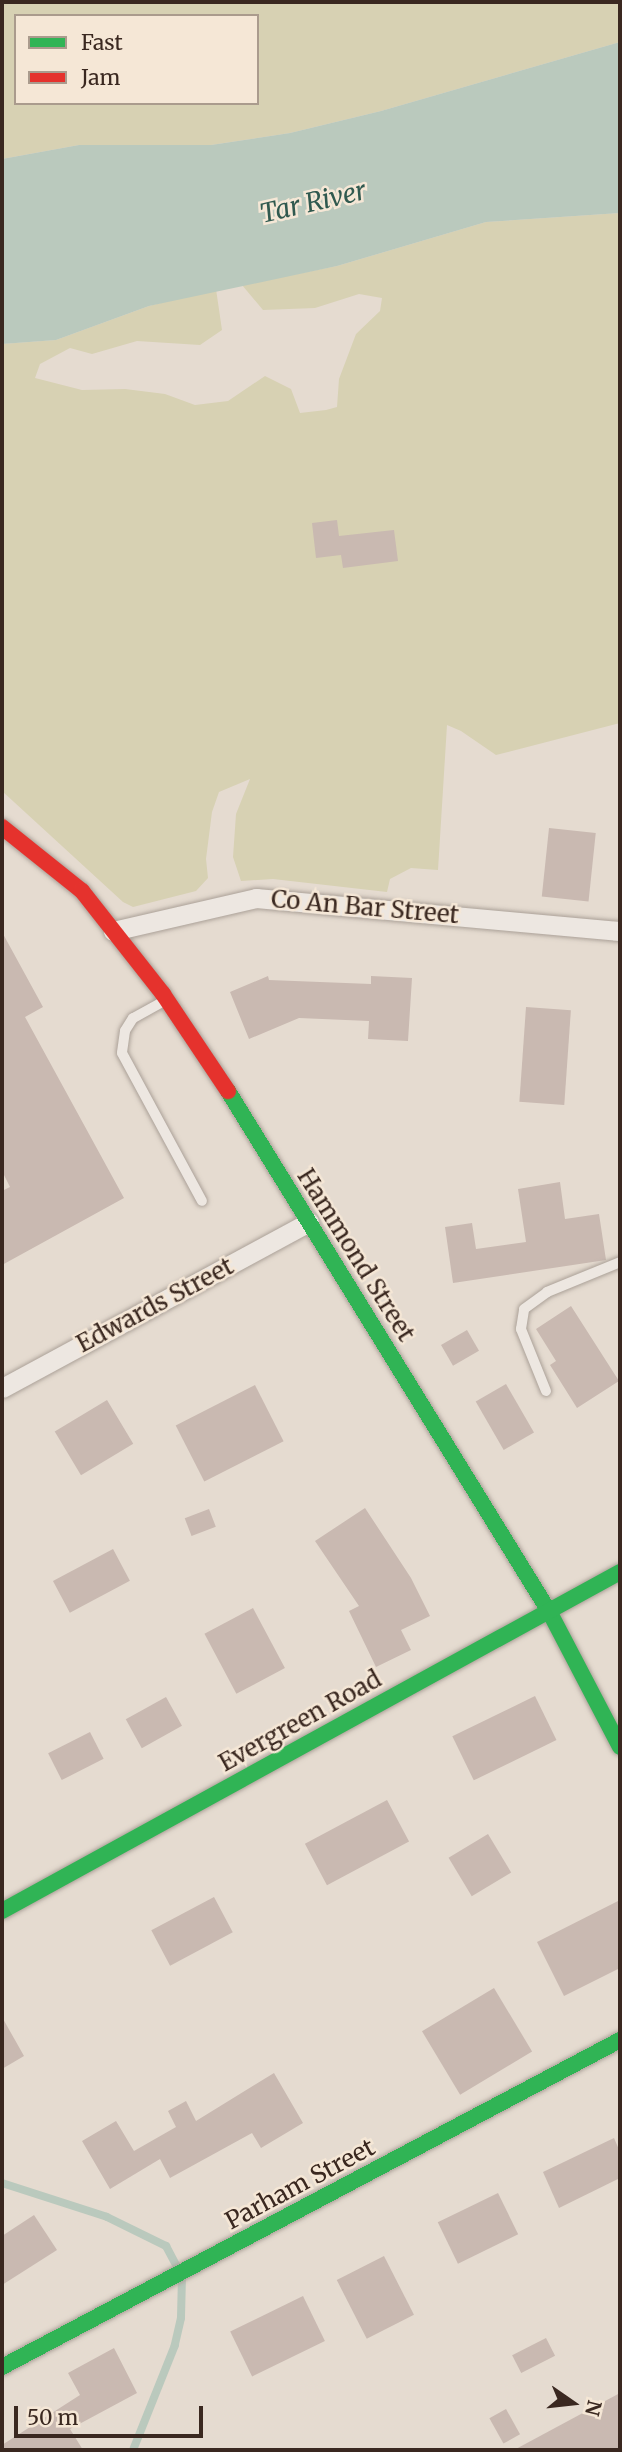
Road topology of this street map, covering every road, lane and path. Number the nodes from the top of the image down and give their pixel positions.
1 (2, 827) edge
2 (620, 931) edge
3 (113, 932) junction
4 (166, 1000) junction
5 (202, 1201) dead end
6 (309, 1222) junction
7 (620, 1262) edge
8 (2, 1388) edge
9 (547, 1391) dead end
10 (620, 1572) edge
11 (550, 1613) junction
12 (620, 1747) edge
13 (2, 1911) edge
14 (620, 2040) edge
15 (2, 2367) edge

1 - 3 street, Hammond Street
2 - 3 street, Co An Bar Street
3 - 4 street, Hammond Street
4 - 5 lane
4 - 6 street, Hammond Street
6 - 8 street, Edwards Street
6 - 11 street, Hammond Street
7 - 9 lane
10 - 11 street, Evergreen Road
11 - 12 street, Hammond Street
11 - 13 street, Evergreen Road
14 - 15 street, Parham Street

